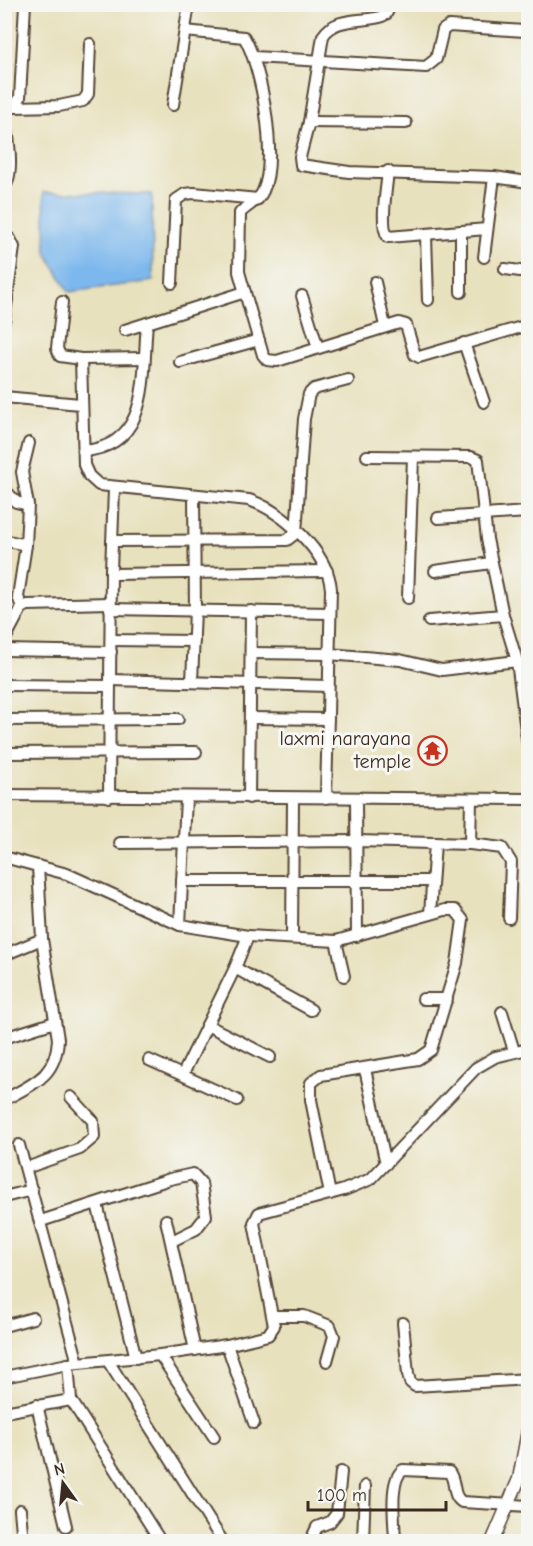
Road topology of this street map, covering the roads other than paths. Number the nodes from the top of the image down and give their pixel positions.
1 (25, 4) edge
2 (189, 4) edge
3 (391, 4) edge
4 (185, 31) junction
5 (525, 31) dead end
6 (90, 44) dead end
7 (254, 57) junction
8 (318, 62) junction
9 (173, 105) dead end
10 (8, 110) edge
11 (309, 122) junction
12 (406, 123) dead end
13 (388, 171) junction
14 (494, 177) junction
15 (527, 182) edge
16 (4, 187) edge
17 (258, 199) junction
18 (487, 229) junction
19 (461, 231) junction
20 (426, 235) junction
21 (4, 237) edge
22 (484, 257) dead end
23 (505, 270) dead end
24 (528, 272) edge
25 (375, 282) dead end
26 (172, 283) dead end
27 (245, 292) junction
28 (460, 292) dead end
29 (302, 296) dead end
30 (428, 300) dead end
31 (62, 302) dead end
32 (4, 321) edge
33 (147, 323) junction
34 (528, 325) edge
35 (385, 326) junction
36 (125, 330) dead end
37 (259, 340) junction
38 (464, 343) junction
39 (318, 348) junction
40 (144, 358) junction
41 (81, 359) junction
42 (180, 362) dead end
43 (348, 380) dead end
44 (4, 397) edge
45 (484, 402) dead end
46 (80, 404) junction
47 (29, 443) dead end
48 (83, 451) junction
49 (367, 456) dead end
50 (413, 458) junction
51 (4, 489) edge
52 (114, 489) junction
53 (194, 495) junction
54 (28, 505) junction
55 (528, 512) edge
56 (484, 516) junction
57 (438, 518) dead end
58 (296, 532) junction
59 (4, 540) edge
60 (195, 540) junction
61 (112, 541) junction
62 (26, 545) junction
63 (491, 563) junction
64 (327, 571) junction
65 (435, 571) dead end
66 (111, 574) junction
67 (195, 574) junction
68 (408, 598) dead end
69 (110, 606) junction
70 (22, 607) junction
71 (195, 610) junction
72 (251, 611) junction
73 (330, 613) junction
74 (503, 615) junction
75 (429, 621) dead end
76 (111, 640) junction
77 (4, 641) edge
78 (194, 641) junction
79 (4, 650) edge
80 (111, 652) junction
81 (251, 653) junction
82 (329, 654) junction
83 (517, 661) junction
84 (192, 682) junction
85 (110, 683) junction
86 (250, 684) junction
87 (4, 685) edge
88 (328, 686) junction
89 (109, 718) junction
90 (250, 718) junction
91 (328, 718) junction
92 (178, 719) dead end
93 (4, 720) edge
94 (528, 746) edge
95 (196, 752) dead end
96 (4, 753) edge
97 (110, 754) junction
98 (4, 795) edge
99 (109, 797) junction
100 (186, 798) junction
101 (249, 798) junction
102 (293, 798) junction
103 (326, 798) junction
104 (356, 798) junction
105 (528, 799) edge
106 (471, 800) junction
107 (358, 841) junction
108 (293, 842) junction
109 (120, 843) dead end
110 (184, 843) junction
111 (435, 843) junction
112 (470, 844) junction
113 (4, 857) edge
114 (38, 866) junction
115 (182, 881) junction
116 (432, 881) junction
117 (292, 882) junction
118 (358, 883) junction
119 (430, 914) junction
120 (509, 918) dead end
121 (180, 925) junction
122 (248, 936) junction
123 (357, 936) junction
124 (292, 938) junction
125 (42, 939) junction
126 (336, 941) junction
127 (4, 955) edge
128 (235, 968) junction
129 (344, 976) dead end
130 (423, 999) dead end
131 (447, 999) junction
132 (311, 1010) dead end
133 (502, 1012) dead end
134 (55, 1022) junction
135 (207, 1025) junction
136 (4, 1038) edge
137 (528, 1049) edge
138 (514, 1051) junction
139 (270, 1057) dead end
140 (149, 1060) dead end
141 (365, 1069) junction
142 (183, 1074) junction
143 (71, 1096) dead end
144 (4, 1100) edge
145 (237, 1100) dead end
146 (19, 1145) dead end
147 (386, 1164) junction
148 (26, 1168) junction
149 (32, 1190) junction
150 (330, 1194) junction
151 (4, 1197) edge
152 (97, 1204) junction
153 (166, 1220) dead end
154 (41, 1221) junction
155 (172, 1241) junction
156 (273, 1316) junction
157 (33, 1318) dead end
158 (403, 1323) dead end
159 (4, 1326) edge
160 (227, 1345) junction
161 (195, 1350) junction
162 (160, 1355) junction
163 (136, 1358) junction
164 (108, 1361) junction
165 (327, 1361) dead end
166 (73, 1364) junction
167 (4, 1377) edge
168 (528, 1379) edge
169 (71, 1400) junction
170 (37, 1405) junction
171 (4, 1412) edge
172 (254, 1423) dead end
173 (214, 1437) dead end
174 (528, 1438) edge
175 (341, 1472) dead end
176 (365, 1486) dead end
177 (508, 1506) junction
178 (528, 1506) edge
179 (20, 1510) dead end
180 (66, 1526) dead end
181 (23, 1542) edge
182 (161, 1542) edge
183 (223, 1542) edge
184 (310, 1542) edge
185 (363, 1542) edge
186 (395, 1542) edge
187 (492, 1542) edge

1 - 10 street
2 - 4 street
3 - 8 street
4 - 7 street
4 - 9 street
5 - 8 street
6 - 10 street
7 - 8 street
7 - 17 street
8 - 11 street
10 - 16 street
11 - 12 street
11 - 13 street
13 - 14 street
13 - 20 street
14 - 15 street
14 - 18 street
17 - 26 street
17 - 27 street
18 - 19 street
18 - 22 street
19 - 20 street
19 - 28 street
20 - 30 street
21 - 32 street
23 - 24 street
25 - 35 street
27 - 33 street
27 - 37 street
29 - 39 street
31 - 41 street
33 - 36 street
33 - 40 street
34 - 38 street
35 - 38 street
35 - 39 street
37 - 39 street
37 - 42 street
38 - 45 street
40 - 41 street
40 - 48 street
41 - 46 street
43 - 58 street
44 - 46 street
46 - 48 street
47 - 54 street
48 - 52 street
49 - 50 street
50 - 56 street
50 - 68 street
51 - 54 street
52 - 53 street
52 - 61 street
53 - 58 street
53 - 60 street
54 - 62 street
55 - 56 street
56 - 57 street
56 - 63 street
58 - 60 street
58 - 64 street
59 - 62 street
60 - 61 street
60 - 67 street
61 - 66 street
62 - 70 street
63 - 65 street
63 - 74 street
64 - 67 street
64 - 73 street
66 - 67 street
66 - 69 street
67 - 71 street
69 - 70 street
69 - 71 street
69 - 76 street
70 - 77 street
71 - 72 street
71 - 78 street
72 - 73 street
72 - 81 street
73 - 82 street
74 - 75 street
74 - 83 street
76 - 78 street
76 - 80 street
78 - 84 street
79 - 80 street
80 - 85 street
81 - 82 street
81 - 86 street
82 - 83 street
82 - 88 street
83 - 94 street
84 - 85 street
84 - 86 street
85 - 87 street
85 - 89 street
86 - 88 street
86 - 90 street
88 - 91 street
89 - 92 street
89 - 93 street
89 - 97 street
90 - 91 street
90 - 101 street
91 - 103 street
95 - 97 street
96 - 97 street
97 - 99 street
98 - 99 street
99 - 100 street
100 - 101 street
100 - 110 street
101 - 102 street
102 - 103 street
102 - 108 street
103 - 104 street
104 - 106 street
104 - 107 street
105 - 106 street
106 - 112 street
107 - 108 street
107 - 111 street
107 - 118 street
108 - 110 street
108 - 117 street
109 - 110 street
110 - 115 street
111 - 112 street
111 - 116 street
112 - 120 street
113 - 114 street
114 - 121 street
114 - 125 street
115 - 117 street
115 - 121 street
116 - 118 street
116 - 119 street
117 - 118 street
117 - 124 street
118 - 123 street
119 - 123 street
119 - 131 street
121 - 122 street
122 - 124 street
122 - 128 street
123 - 126 street
124 - 126 street
125 - 127 street
125 - 134 street
126 - 129 street
128 - 132 street
128 - 135 street
130 - 131 street
131 - 141 street
133 - 138 street
134 - 136 street
134 - 144 street
135 - 139 street
135 - 142 street
137 - 138 street
138 - 147 street
140 - 142 street
141 - 147 street
141 - 150 street
142 - 145 street
143 - 148 street
146 - 148 street
147 - 150 street
148 - 149 street
149 - 151 street
149 - 154 street
150 - 156 street
152 - 154 street
152 - 155 street
152 - 163 street
153 - 155 street
154 - 166 street
155 - 161 street
156 - 160 street
156 - 165 street
157 - 159 street
158 - 168 street
160 - 161 street
160 - 172 street
161 - 162 street
162 - 163 street
162 - 173 street
163 - 164 street
164 - 166 street
164 - 183 street
166 - 167 street
166 - 169 street
169 - 170 street
169 - 182 street
170 - 171 street
170 - 180 street
174 - 177 street
175 - 184 street
176 - 185 street
177 - 178 street
177 - 186 street
177 - 187 street
179 - 181 street

